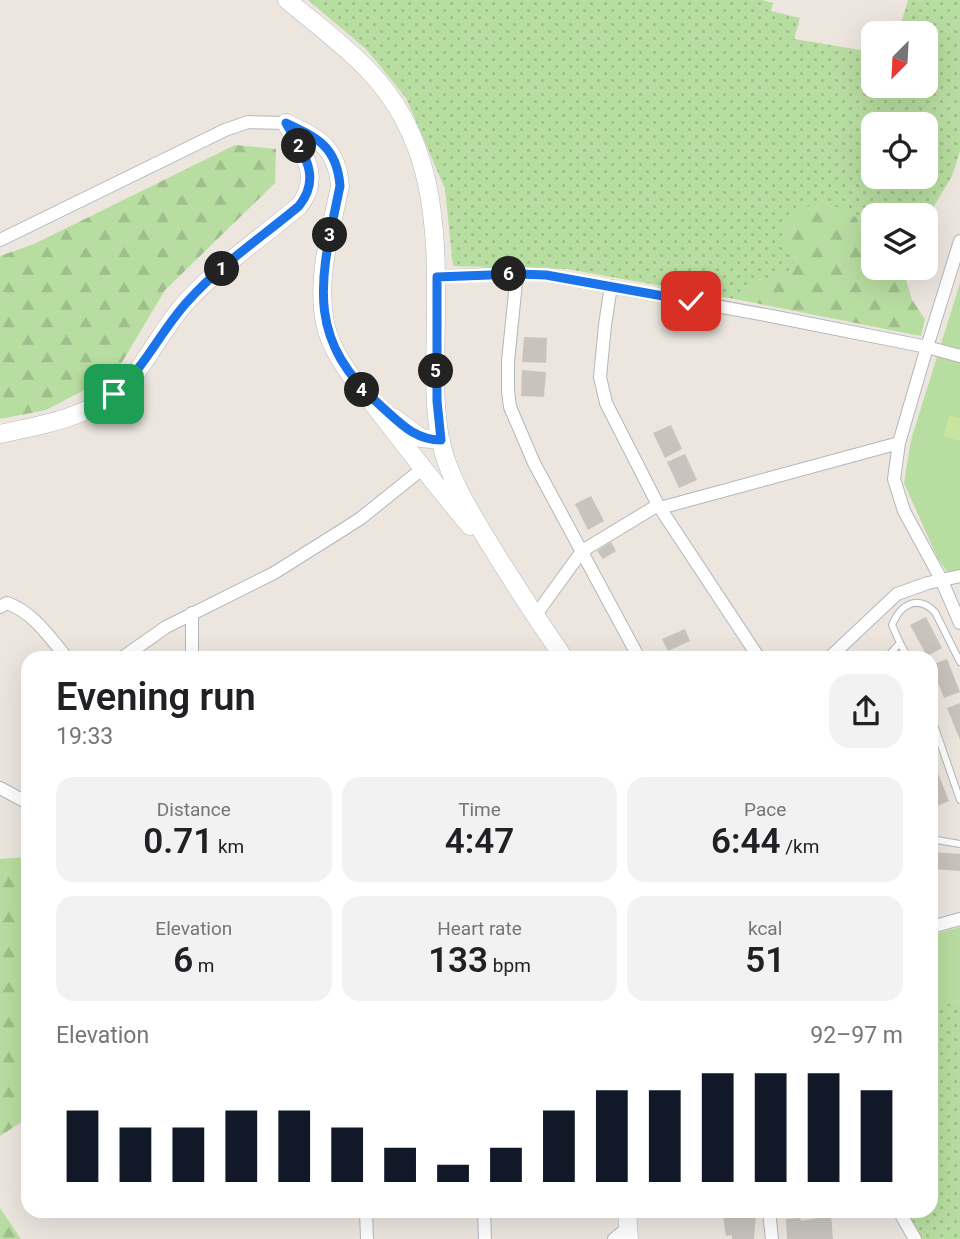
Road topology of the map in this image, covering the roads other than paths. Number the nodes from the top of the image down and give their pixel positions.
1 (286, 0) edge
2 (286, 123) junction
3 (0, 240) edge
4 (960, 241) edge
5 (517, 274) junction
6 (437, 277) junction
7 (611, 286) junction
8 (927, 347) junction
9 (960, 356) edge
10 (364, 392) junction
11 (0, 434) edge
12 (899, 443) junction
13 (404, 445) junction
14 (442, 446) junction
15 (422, 469) junction
16 (659, 507) junction
17 (582, 551) junction
18 (501, 563) junction
19 (960, 576) edge
20 (941, 579) junction
21 (0, 607) edge
22 (192, 613) junction
23 (535, 616) junction
24 (960, 623) edge
25 (900, 643) junction
26 (61, 651) edge
27 (132, 651) edge
28 (192, 651) edge
29 (559, 651) edge
30 (635, 651) edge
31 (754, 651) edge
32 (836, 651) edge
33 (893, 651) edge
34 (904, 651) edge
35 (960, 662) edge
36 (938, 736) edge
37 (0, 788) edge
38 (21, 799) edge
39 (960, 800) edge
40 (938, 840) edge
41 (960, 844) edge
42 (960, 919) edge
43 (938, 925) edge
44 (366, 1218) edge
45 (484, 1218) edge
46 (770, 1218) edge
47 (903, 1218) edge
48 (628, 1226) edge
49 (367, 1239) edge
50 (485, 1239) edge
51 (614, 1239) edge
52 (772, 1239) edge
53 (915, 1239) edge

1 - 6 street
2 - 3 street
2 - 10 street
2 - 11 street
4 - 8 street
5 - 6 street
5 - 7 street
5 - 17 street
6 - 14 street
7 - 8 street
7 - 16 street
8 - 9 street
8 - 12 street
10 - 13 street
10 - 14 street
12 - 16 street
12 - 20 street
13 - 14 street
13 - 15 street
14 - 18 street
15 - 18 street
15 - 22 street
16 - 17 street
16 - 31 street
17 - 23 street
17 - 30 street
18 - 23 street
19 - 20 street
20 - 24 street
20 - 32 street
21 - 26 street
22 - 27 street
22 - 28 street
23 - 29 street
25 - 33 lane
25 - 34 lane
25 - 35 lane
36 - 39 lane
37 - 38 street
40 - 41 lane
42 - 43 street
44 - 49 street
45 - 50 street
46 - 52 street
47 - 53 street
48 - 51 street

